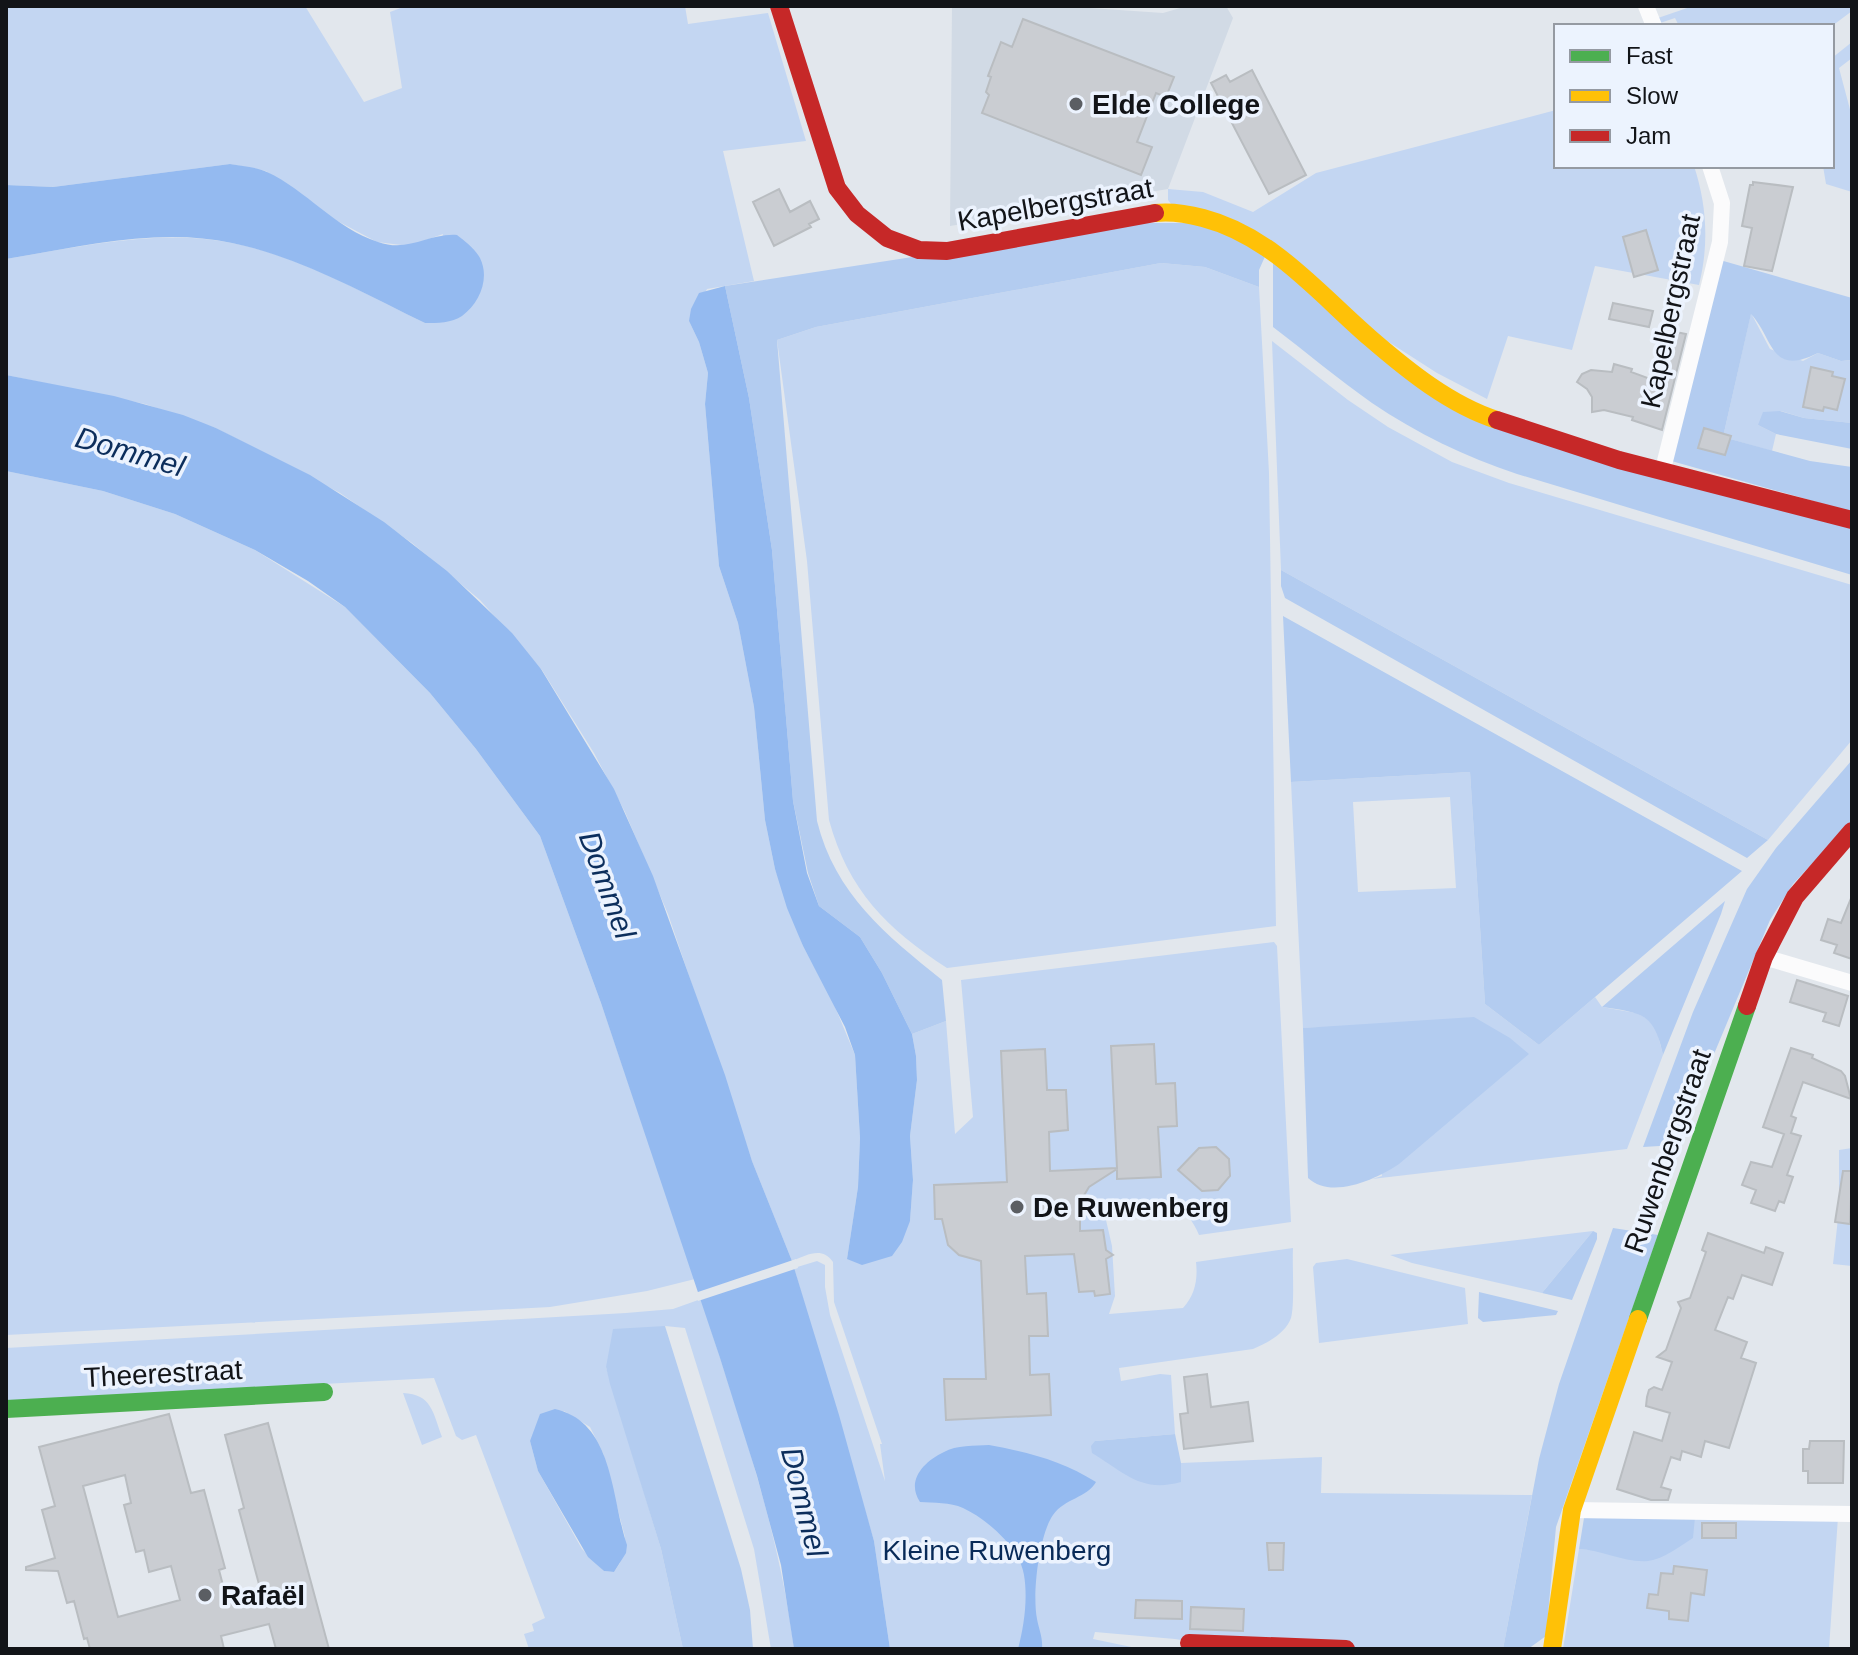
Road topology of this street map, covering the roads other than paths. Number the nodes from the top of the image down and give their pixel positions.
1 (779, 6) edge
2 (1711, 168) edge
3 (1663, 469) junction
4 (1852, 520) edge
5 (1852, 831) edge
6 (1764, 957) junction
7 (1852, 983) edge
8 (324, 1392) dead end
9 (6, 1409) edge
10 (1572, 1510) junction
11 (1852, 1514) edge
12 (1189, 1643) dead end
13 (1346, 1649) edge
14 (1552, 1649) edge

1 - 3 street, Kapelbergstraat
2 - 3 street, Kapelbergstraat
3 - 4 street, Kapelbergstraat
5 - 6 street, Ruwenbergstraat
6 - 7 street
6 - 10 street, Ruwenbergstraat
8 - 9 street, Theerestraat
10 - 11 street
10 - 14 street, Ruwenbergstraat
12 - 13 street

